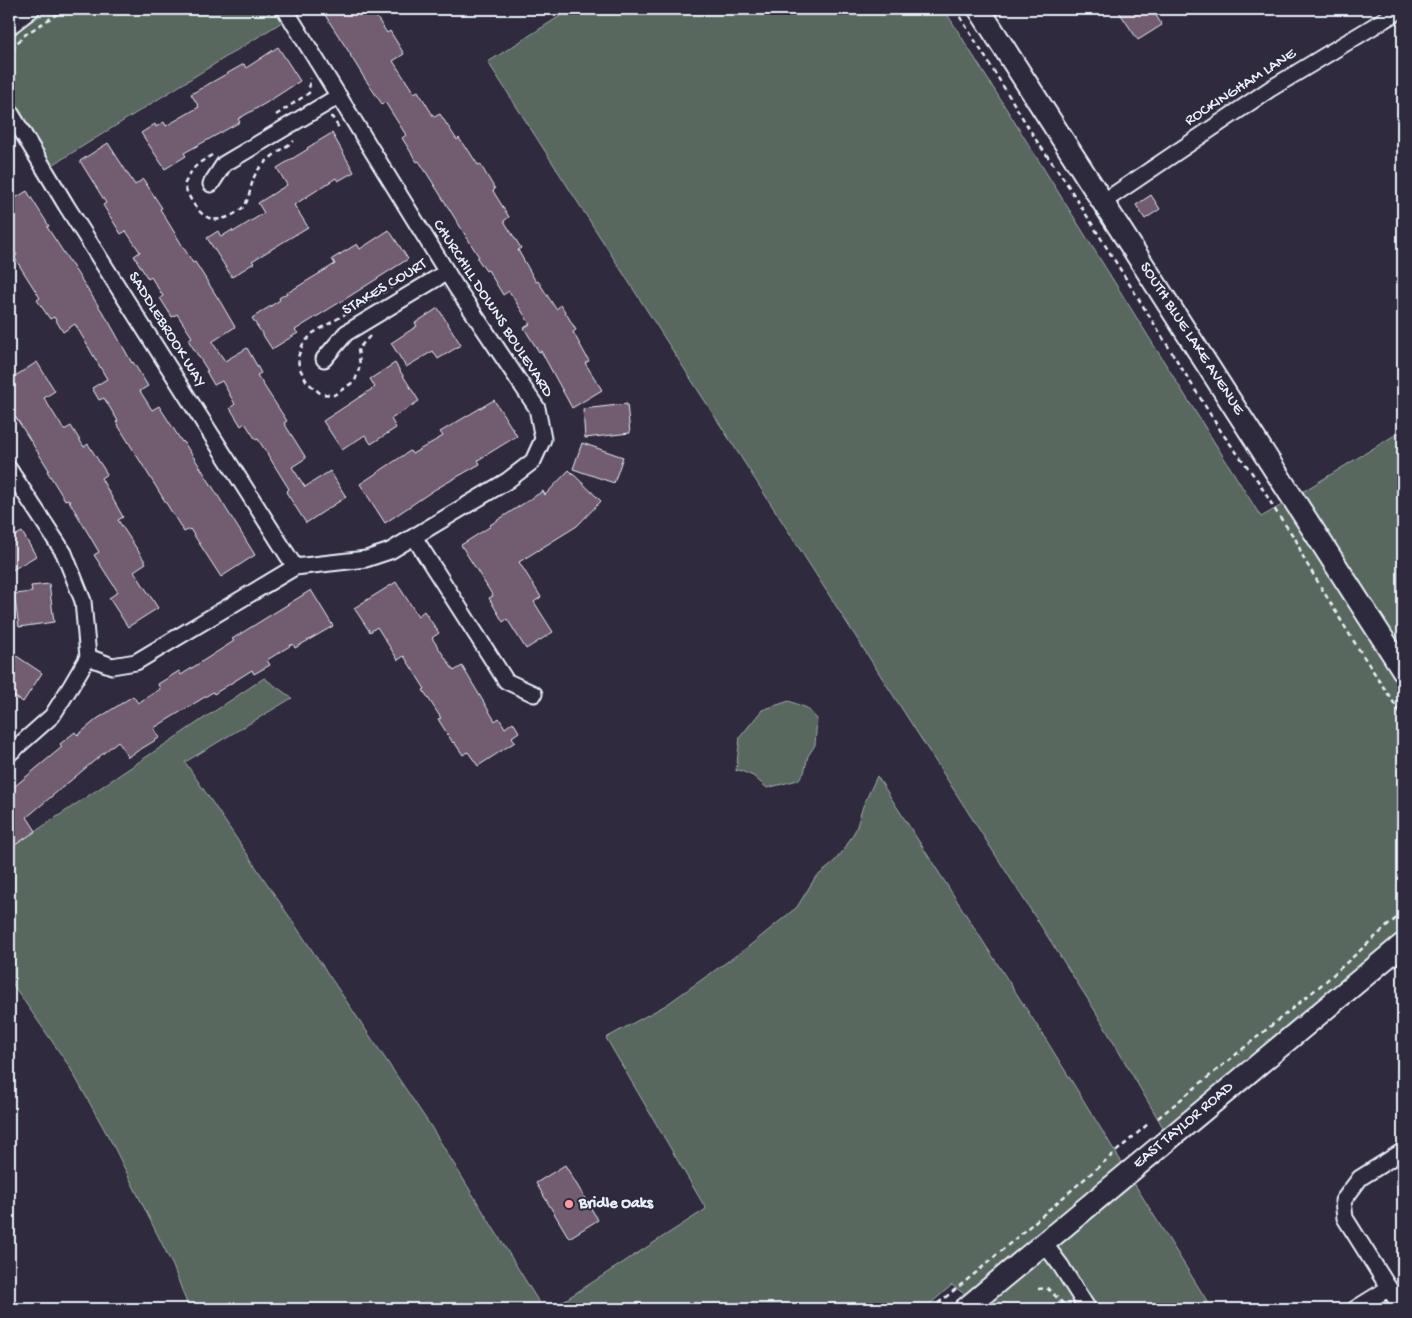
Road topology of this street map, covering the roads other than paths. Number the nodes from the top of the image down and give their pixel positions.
1 (32, 9) edge
2 (979, 9) edge
3 (1402, 9) edge
4 (278, 13) edge
5 (9, 27) edge
6 (339, 96) junction
7 (14, 106) edge
8 (211, 184) dead end
9 (1103, 202) junction
10 (447, 272) junction
11 (324, 359) dead end
12 (9, 469) edge
13 (414, 537) junction
14 (295, 568) junction
15 (88, 657) junction
16 (1403, 670) edge
17 (534, 694) dead end
18 (9, 754) edge
19 (1403, 944) edge
20 (1403, 1151) edge
21 (1044, 1243) junction
22 (1388, 1288) junction
23 (965, 1309) edge
24 (1088, 1309) edge
25 (1355, 1309) edge
26 (1402, 1309) edge

1 - 5 street
2 - 9 main road, SOUTH BLUE LAKE AVENUE
3 - 9 street, ROCKINGHAM LANE
4 - 6 street, CHURCHILL DOWNS BOULEVARD
6 - 8 street
6 - 10 street, CHURCHILL DOWNS BOULEVARD
7 - 14 street, SADDLEBROOK WAY
9 - 16 main road, SOUTH BLUE LAKE AVENUE
10 - 11 street, STAKES COURT
10 - 13 street, CHURCHILL DOWNS BOULEVARD
12 - 15 street
13 - 14 street, CHURCHILL DOWNS BOULEVARD
13 - 17 street
14 - 15 street, CHURCHILL DOWNS BOULEVARD
15 - 18 street
19 - 21 main road, EAST TAYLOR ROAD
20 - 22 street
21 - 23 main road, EAST TAYLOR ROAD
21 - 24 street
22 - 25 street
22 - 26 street

